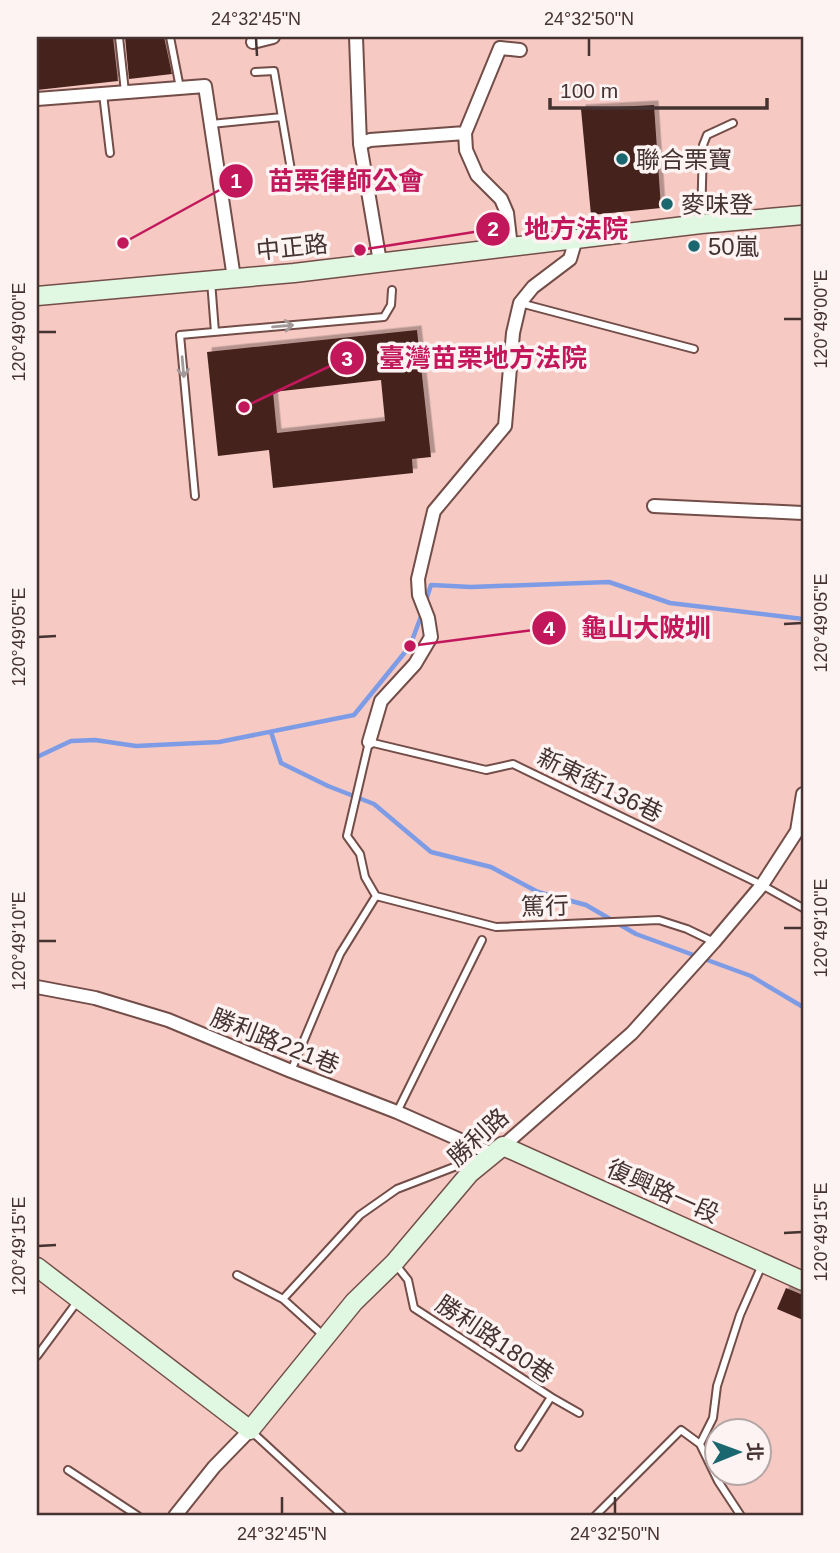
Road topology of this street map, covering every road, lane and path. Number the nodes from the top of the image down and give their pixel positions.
1 (119, 37) edge
2 (170, 37) edge
3 (273, 37) edge
4 (356, 37) edge
5 (253, 42) dead end
6 (520, 50) dead end
7 (255, 72) dead end
8 (180, 88) junction
9 (125, 92) junction
10 (103, 94) junction
11 (37, 99) edge
12 (282, 117) junction
13 (733, 123) dead end
14 (211, 124) junction
15 (465, 133) junction
16 (359, 144) junction
17 (110, 153) dead end
18 (291, 170) dead end
19 (803, 215) edge
20 (701, 225) junction
21 (576, 239) junction
22 (511, 247) junction
23 (380, 262) junction
24 (234, 278) junction
25 (211, 280) junction
26 (392, 290) dead end
27 (37, 296) edge
28 (520, 303) junction
29 (215, 332) junction
30 (694, 349) dead end
31 (195, 496) dead end
32 (654, 506) dead end
33 (803, 513) edge
34 (369, 742) junction
35 (803, 794) edge
36 (762, 885) junction
37 (376, 896) junction
38 (803, 908) edge
39 (482, 940) dead end
40 (714, 942) junction
41 (37, 987) edge
42 (291, 1071) junction
43 (397, 1112) junction
44 (497, 1150) junction
45 (394, 1263) junction
46 (762, 1263) junction
47 (37, 1267) edge
48 (237, 1275) dead end
49 (803, 1281) edge
50 (78, 1300) junction
51 (283, 1300) junction
52 (326, 1337) junction
53 (37, 1356) edge
54 (551, 1397) junction
55 (579, 1413) dead end
56 (250, 1430) junction
57 (700, 1444) junction
58 (519, 1447) dead end
59 (68, 1470) dead end
60 (138, 1516) edge
61 (175, 1516) edge
62 (343, 1516) edge
63 (595, 1516) edge
64 (741, 1516) edge

1 - 9 lane
2 - 8 lane
3 - 5 street
4 - 16 street
6 - 15 street
7 - 12 lane
8 - 9 street
8 - 14 street
9 - 10 street
10 - 11 street
10 - 17 lane
12 - 14 lane
12 - 18 lane
13 - 20 lane
14 - 24 street
15 - 16 street
15 - 22 street
16 - 23 street
19 - 20 street, 中正路
20 - 21 street, 中正路
21 - 22 street, 中正路
21 - 28 street
22 - 23 street, 中正路
23 - 24 street, 中正路
24 - 25 street, 中正路
25 - 27 street, 中正路
25 - 29 lane
29 -> 26 lane
28 - 30 lane
28 - 34 street
29 -> 31 lane
32 - 33 street
34 - 36 lane, 新東街136巷
34 - 37 lane
35 - 36 street, 勝利路
36 - 38 lane, 新東街136巷
36 - 40 street, 勝利路
37 - 40 lane, 篤行
37 - 42 lane
39 - 43 lane
40 - 44 street, 勝利路
41 - 42 street, 勝利路221巷
42 - 43 street, 勝利路221巷
43 - 44 street, 勝利路221巷
44 - 45 street, 勝利路
44 - 46 street, 復興路一段
44 - 51 lane
45 - 52 street, 勝利路
45 - 54 lane, 勝利路180巷
46 - 49 street, 復興路一段
46 - 57 lane
47 - 50 street
48 - 51 lane
50 - 53 lane
50 - 56 street
51 - 52 lane
52 - 56 street, 勝利路
54 - 55 lane
54 - 58 lane, 勝利路180巷
56 - 61 street, 勝利路
56 - 62 lane
57 - 63 lane
57 - 64 lane
59 - 60 lane

